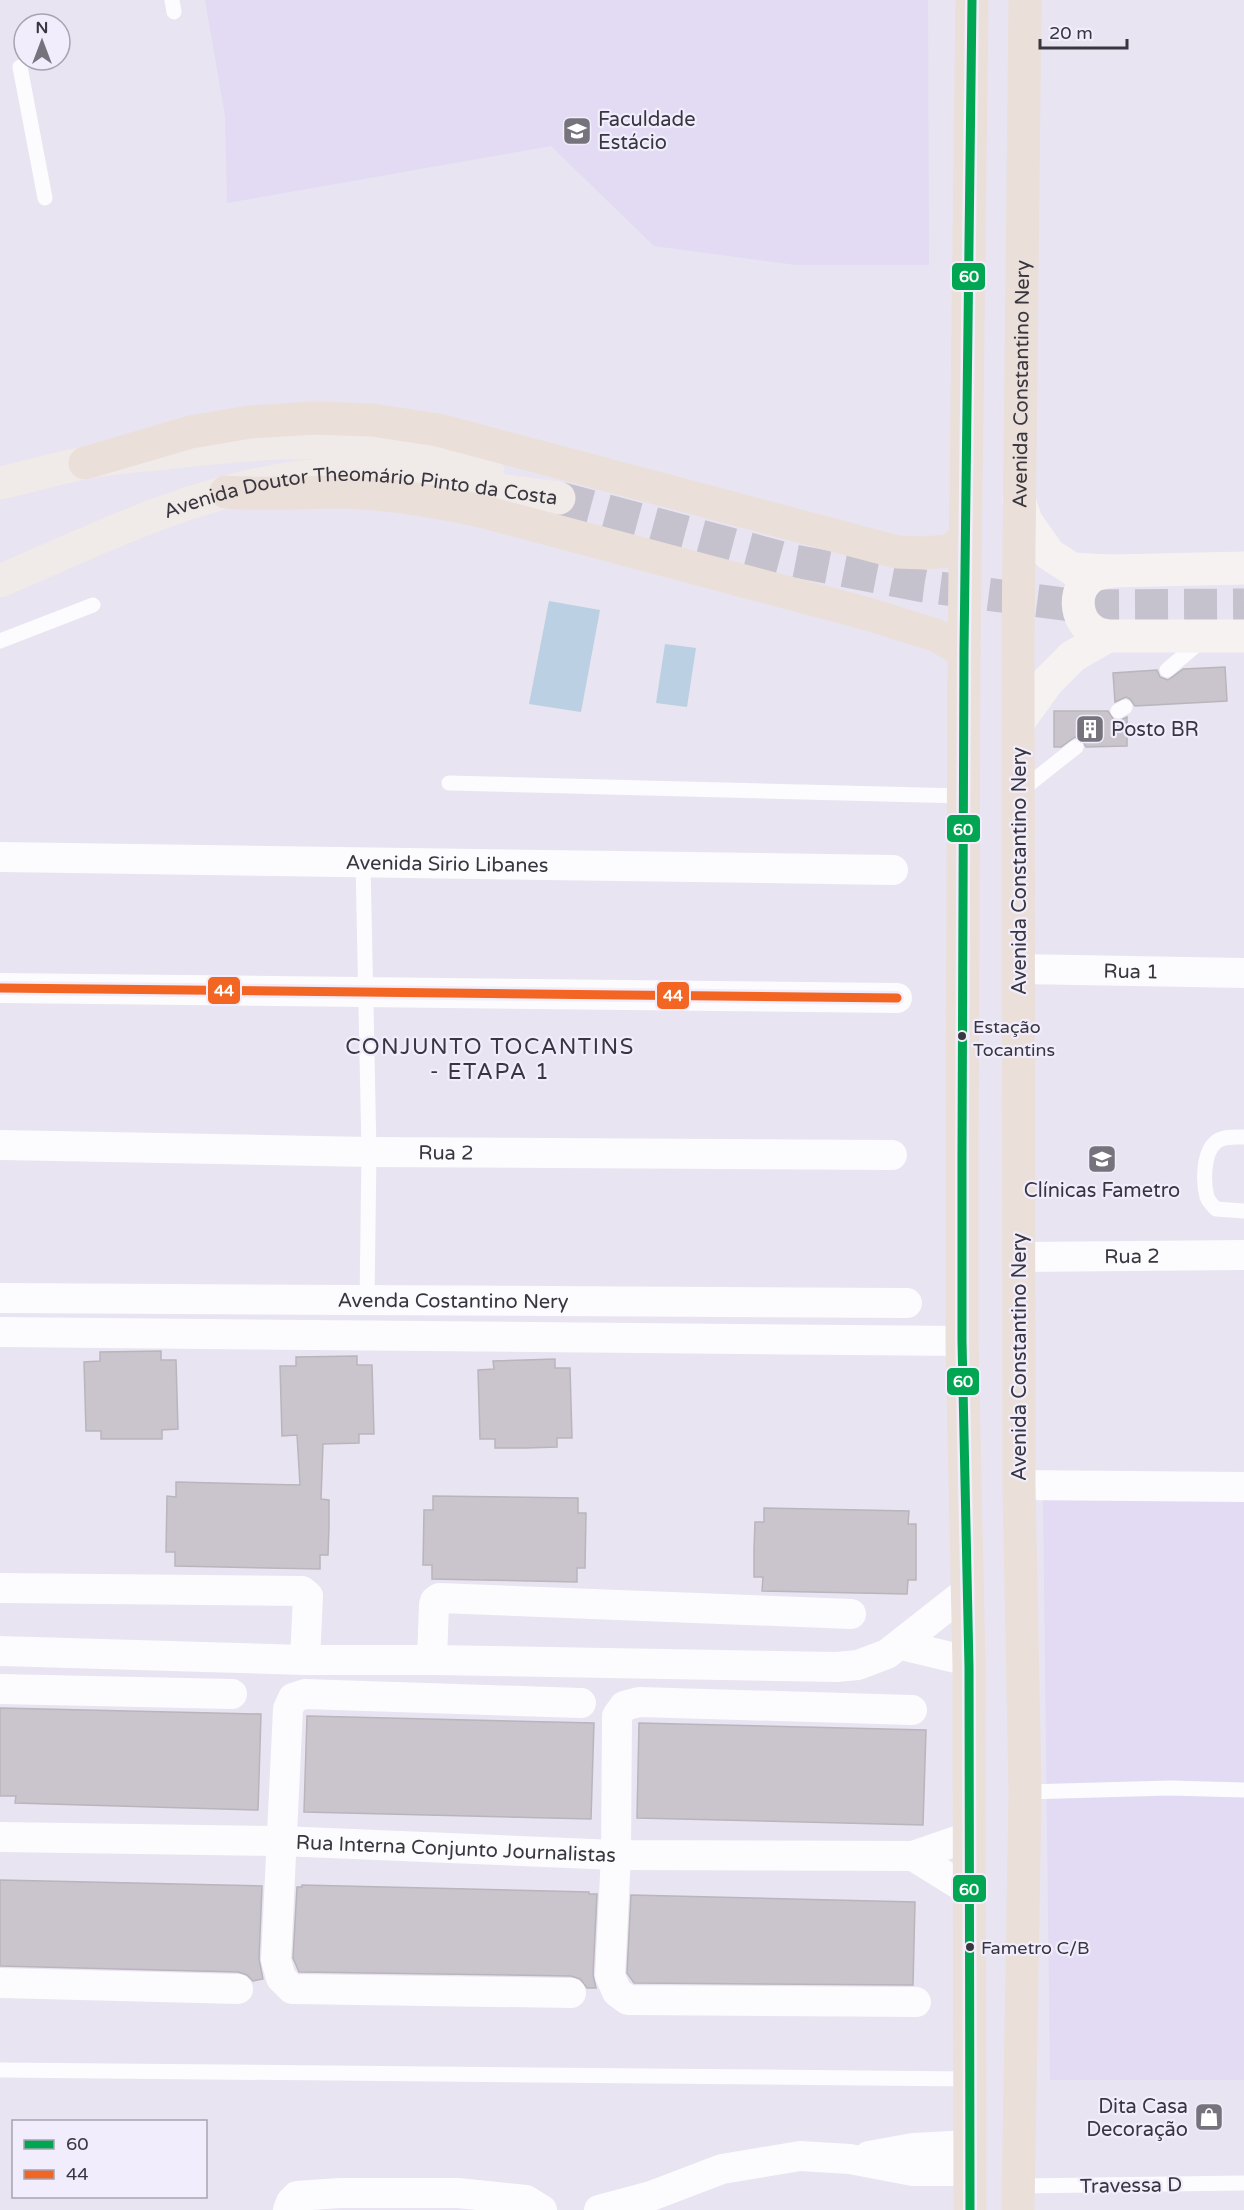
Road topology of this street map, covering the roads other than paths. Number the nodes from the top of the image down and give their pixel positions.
1 (972, 0) edge
2 (1024, 0) edge
3 (21, 72) edge
4 (45, 198) dead end
5 (85, 463) junction
6 (0, 483) edge
7 (226, 492) junction
8 (1019, 500) junction
9 (966, 538) junction
10 (1244, 568) edge
11 (1112, 571) junction
12 (0, 581) edge
13 (93, 605) dead end
14 (1108, 636) junction
15 (1244, 636) edge
16 (1206, 637) junction
17 (0, 641) edge
18 (964, 651) junction
19 (1167, 670) dead end
20 (1018, 723) junction
21 (1076, 747) dead end
22 (449, 783) dead end
23 (1019, 792) junction
24 (963, 796) junction
25 (0, 857) edge
26 (363, 862) junction
27 (893, 870) dead end
28 (1019, 969) junction
29 (1244, 973) edge
30 (0, 988) edge
31 (365, 992) junction
32 (897, 998) dead end
33 (1244, 1137) edge
34 (0, 1145) edge
35 (369, 1152) junction
36 (892, 1155) dead end
37 (1244, 1211) edge
38 (1244, 1255) edge
39 (1020, 1257) junction
40 (0, 1298) edge
41 (367, 1301) junction
42 (907, 1303) dead end
43 (0, 1332) edge
44 (962, 1341) junction
45 (1019, 1485) junction
46 (1244, 1487) edge
47 (0, 1588) edge
48 (966, 1592) junction
49 (851, 1614) dead end
50 (901, 1645) junction
51 (0, 1651) edge
52 (305, 1660) junction
53 (432, 1660) junction
54 (968, 1661) junction
55 (0, 1689) edge
56 (232, 1694) dead end
57 (582, 1703) dead end
58 (912, 1710) dead end
59 (1244, 1790) edge
60 (1025, 1792) junction
61 (0, 1837) edge
62 (968, 1837) junction
63 (280, 1841) junction
64 (616, 1855) junction
65 (913, 1856) junction
66 (968, 1890) junction
67 (0, 1983) edge
68 (238, 1989) dead end
69 (571, 1993) dead end
70 (916, 2002) dead end
71 (0, 2070) edge
72 (970, 2079) junction
73 (970, 2158) junction
74 (1244, 2183) edge
75 (1018, 2198) edge
76 (288, 2210) edge
77 (542, 2210) edge
78 (599, 2210) edge
79 (970, 2210) edge

1 - 9 highway
2 - 8 highway, Avenida Constantino Nery
3 - 4 lane
5 - 6 main road, Avenida Doutor Theomário Pinto da Costa
5 - 7 main road, Avenida Doutor Theomário Pinto da Costa
5 - 9 highway
7 - 12 main road, Avenida Doutor Theomário Pinto da Costa
7 - 18 highway
8 - 11 street
8 - 20 highway, Avenida Constantino Nery
9 - 18 highway
10 - 11 street
11 - 14 street
13 - 17 lane
14 - 16 street
14 - 20 street
15 - 16 street
16 - 19 lane
18 - 24 highway
20 - 23 highway, Avenida Constantino Nery
21 - 23 lane
22 - 24 lane
23 - 28 highway, Avenida Constantino Nery
24 - 44 highway
25 - 26 street, Avenida Sirio Libanes
26 - 27 street, Avenida Sirio Libanes
26 - 31 lane
28 - 29 street, Rua 1
28 - 39 highway, Avenida Constantino Nery
30 - 31 street
31 - 32 street
31 - 35 lane
33 - 37 lane
34 - 35 street, Rua 2
35 - 36 street, Rua 2
35 - 41 lane
38 - 39 street, Rua 2
39 - 45 highway, Avenida Constantino Nery
40 - 41 street, Avenda Costantino Nery
41 - 42 street, Avenda Costantino Nery
43 - 44 street
44 - 48 highway
45 - 46 street
45 - 60 highway, Avenida Constantino Nery
47 - 52 street
48 - 50 street
48 - 54 highway
49 - 53 street
50 - 53 street
50 - 54 street
51 - 52 street
52 - 53 street
54 - 62 highway
55 - 56 street
57 - 63 street
58 - 64 street
59 - 60 lane
60 - 75 highway, Avenida Constantino Nery
61 - 63 street, Rua Interna Conjunto Journalistas
62 - 65 street, Rua Interna Conjunto Journalistas
62 - 66 highway
63 - 64 street, Rua Interna Conjunto Journalistas
63 - 69 street
64 - 65 street, Rua Interna Conjunto Journalistas
64 - 70 street
65 - 66 street
66 - 72 highway
67 - 68 street
71 - 72 lane
72 - 73 highway
73 - 78 street
73 - 79 highway
74 - 75 lane, Travessa D
76 - 77 street

